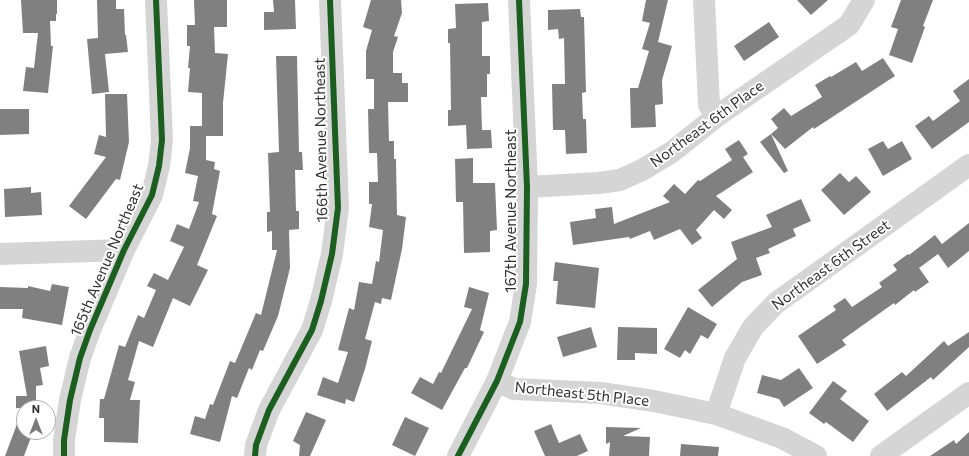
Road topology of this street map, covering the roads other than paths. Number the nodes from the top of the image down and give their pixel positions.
1 (156, 0) edge
2 (330, 0) edge
3 (519, 0) edge
4 (704, 0) edge
5 (863, 2) edge
6 (717, 116) junction
7 (969, 165) edge
8 (527, 187) junction
9 (124, 250) junction
10 (0, 254) edge
11 (497, 381) junction
12 (969, 393) edge
13 (716, 414) junction
14 (64, 456) edge
15 (255, 456) edge
16 (458, 456) edge
17 (816, 456) edge
18 (881, 456) edge

1 - 9 street, 165th Avenue Northeast
2 - 15 street, 166th Avenue Northeast
3 - 8 street, 167th Avenue Northeast
4 - 6 street
5 - 6 street, Northeast 6th Place
6 - 8 street, Northeast 6th Place
7 - 13 street, Northeast 6th Street
8 - 11 street, 167th Avenue Northeast
9 - 10 street
9 - 14 street, 165th Avenue Northeast
11 - 13 street, Northeast 5th Place
11 - 16 street, 167th Avenue Northeast
12 - 18 street
13 - 17 street, Northeast 5th Place

